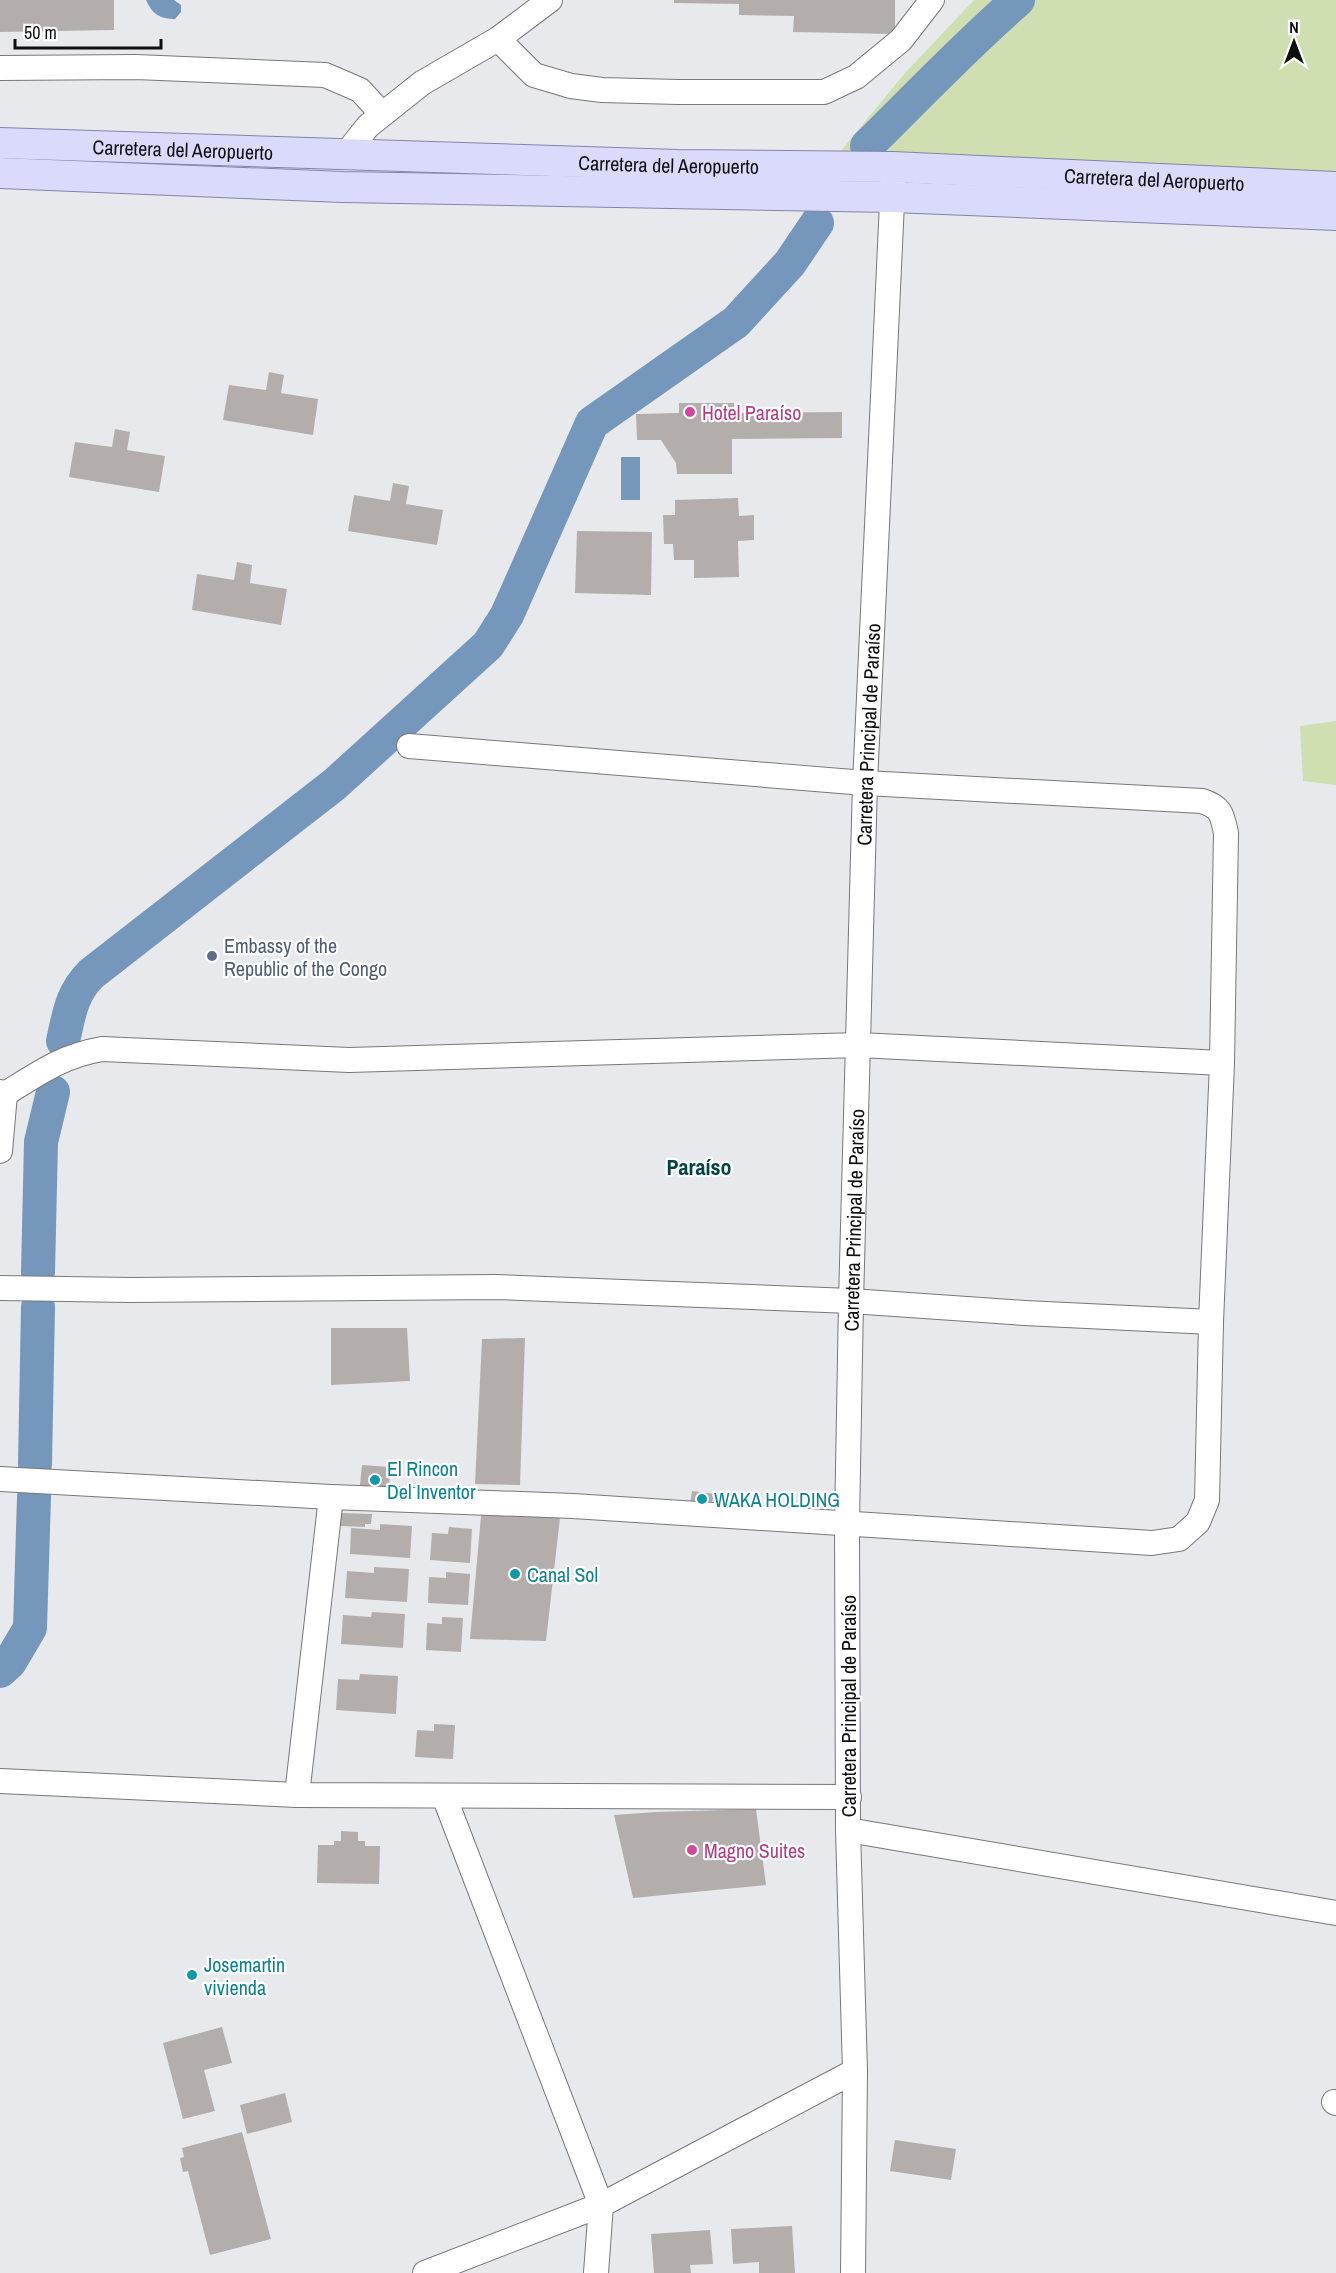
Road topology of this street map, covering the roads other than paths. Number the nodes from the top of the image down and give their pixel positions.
1 (550, 0) edge
2 (932, 0) edge
3 (498, 39) junction
4 (0, 68) edge
5 (382, 114) junction
6 (0, 143) edge
7 (345, 155) junction
8 (893, 167) junction
9 (0, 173) edge
10 (1336, 187) edge
11 (892, 197) junction
12 (1336, 214) edge
13 (409, 746) dead end
14 (865, 783) junction
15 (859, 1045) junction
16 (1222, 1063) junction
17 (3, 1093) edge
18 (0, 1151) edge
19 (0, 1288) edge
20 (851, 1301) junction
21 (1210, 1322) junction
22 (0, 1479) edge
23 (331, 1497) junction
24 (847, 1524) junction
25 (0, 1780) edge
26 (297, 1795) junction
27 (444, 1796) junction
28 (849, 1797) junction
29 (848, 1830) junction
30 (1336, 1913) edge
31 (855, 2071) junction
32 (601, 2205) junction
33 (425, 2273) edge
34 (596, 2273) edge
35 (853, 2273) edge

1 - 3 street
2 - 3 street
3 - 5 street
4 - 5 street
5 - 7 street
6 - 7 main road, Carretera del Aeropuerto
7 - 8 main road, Carretera del Aeropuerto
8 - 10 main road, Carretera del Aeropuerto
8 - 11 street, Carretera Principal de Paraíso
9 - 11 main road, Carretera del Aeropuerto
11 - 12 main road, Carretera del Aeropuerto
11 - 14 street, Carretera Principal de Paraíso
13 - 14 street
14 - 15 street, Carretera Principal de Paraíso
14 - 16 street
15 - 16 street
15 - 17 street
15 - 20 street, Carretera Principal de Paraíso
16 - 21 street
17 - 18 street
19 - 20 street
20 - 21 street
20 - 24 street, Carretera Principal de Paraíso
21 - 24 street
22 - 23 street
23 - 24 street
23 - 26 street
24 - 28 street, Carretera Principal de Paraíso
25 - 26 street
26 - 27 street
27 - 28 street
27 - 32 street
28 - 29 street, Carretera Principal de Paraíso
29 - 30 street
29 - 31 street, Carretera Principal de Paraíso
31 - 32 street
31 - 35 street, Carretera Principal de Paraíso
32 - 33 street
32 - 34 street

